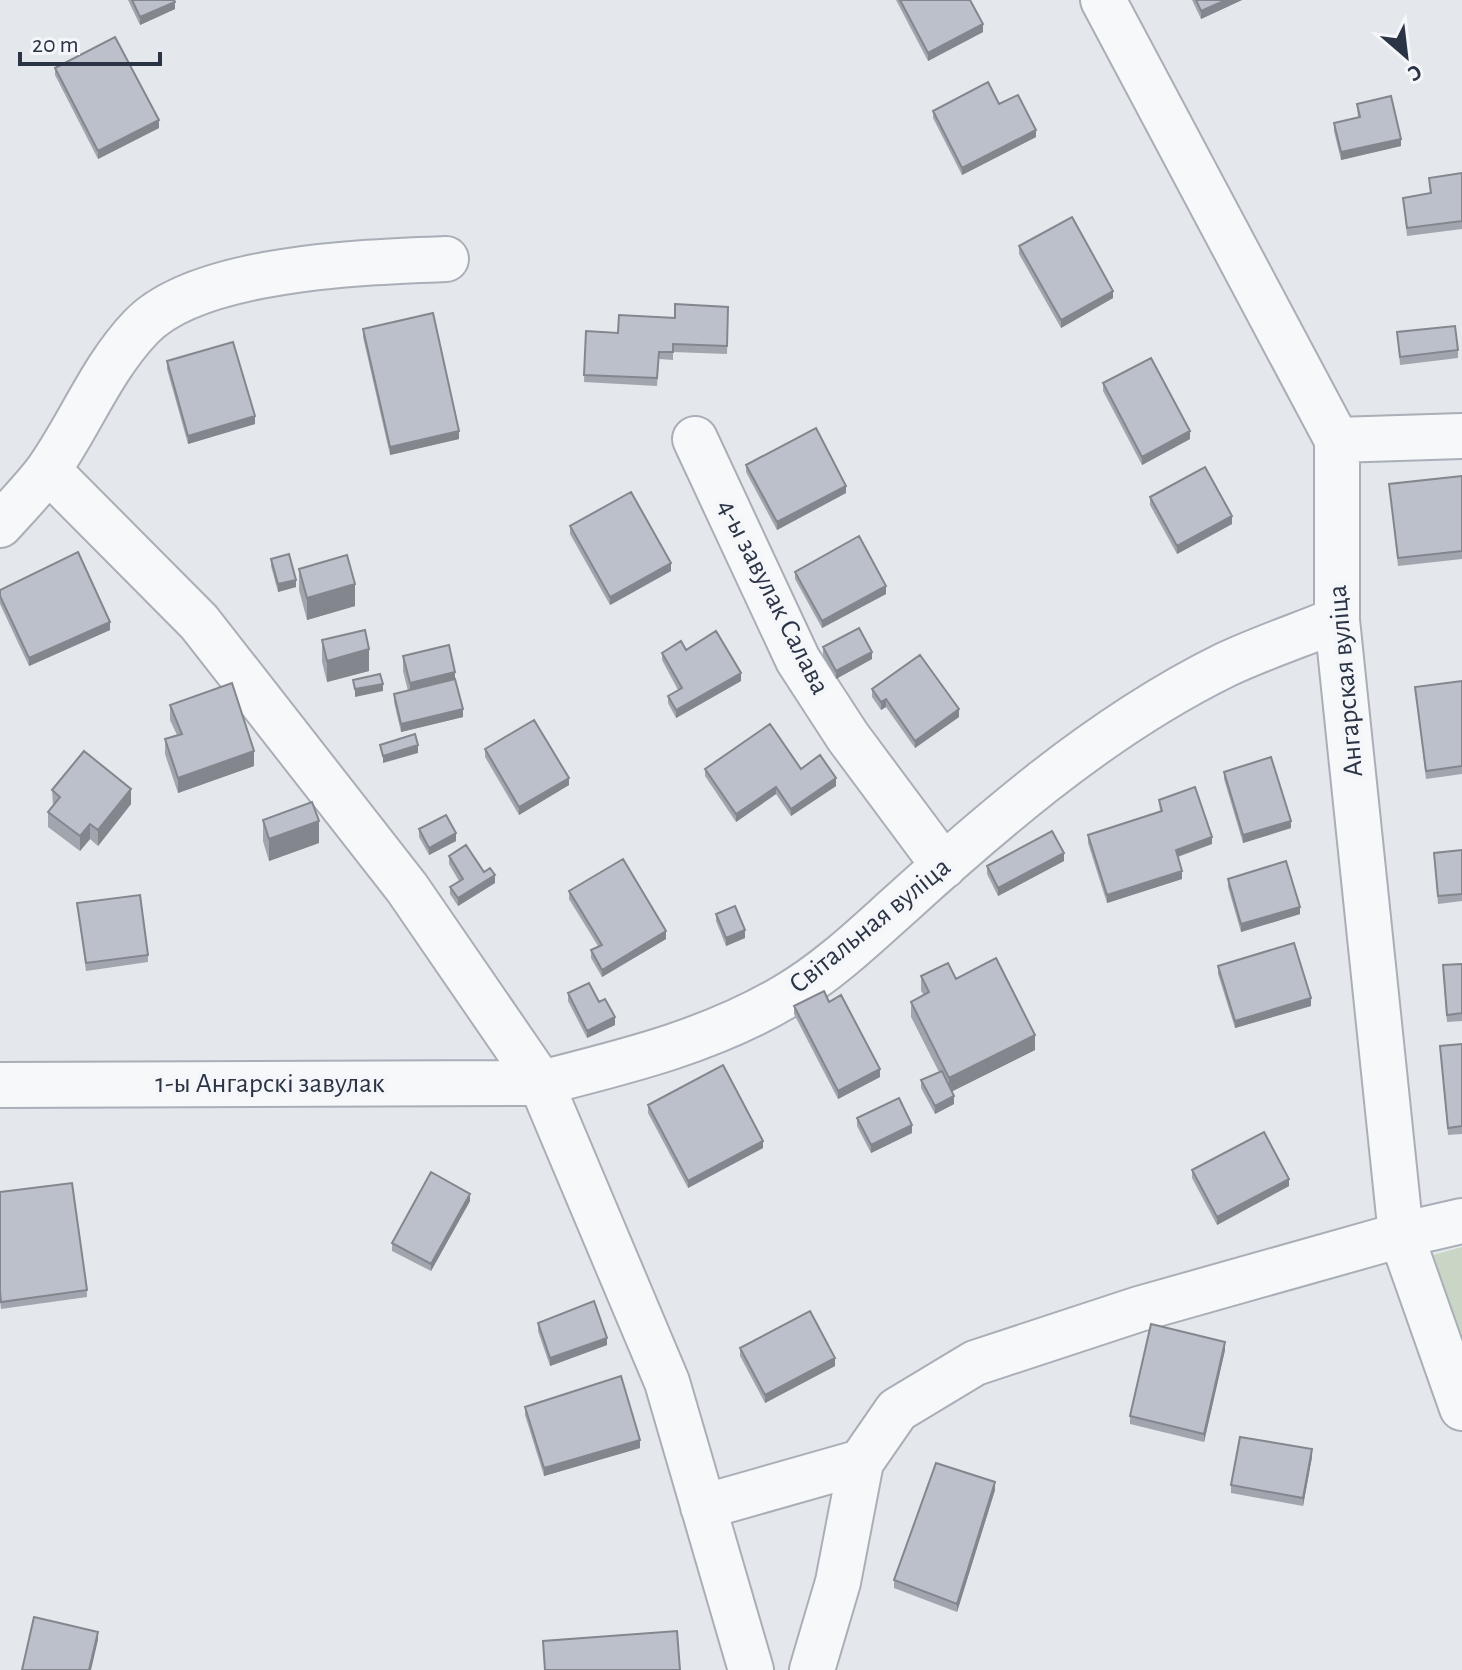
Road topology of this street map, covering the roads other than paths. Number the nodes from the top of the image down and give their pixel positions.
1 (1103, 0) edge
2 (446, 259) dead end
3 (1462, 436) edge
4 (695, 439) dead end
5 (1337, 440) junction
6 (48, 470) junction
7 (0, 525) edge
8 (1337, 620) junction
9 (944, 866) junction
10 (541, 1083) junction
11 (0, 1085) edge
12 (1462, 1221) edge
13 (1401, 1235) junction
14 (1462, 1408) edge
15 (861, 1462) junction
16 (703, 1507) junction
17 (751, 1670) edge
18 (812, 1670) edge

1 - 5 street, Ангарская вуліца
2 - 6 street
3 - 5 street
4 - 9 street, 4-ы завулак Салава
5 - 8 street, Ангарская вуліца
6 - 7 street
6 - 10 street
8 - 9 street, Світальная вуліца
8 - 13 street, Ангарская вуліца
9 - 10 street, Світальная вуліца
10 - 11 street, 1-ы Ангарскі завулак
10 - 16 street
12 - 13 street
13 - 14 street, Ангарская вуліца
13 - 15 street
15 - 16 street
15 - 18 street
16 - 17 street

